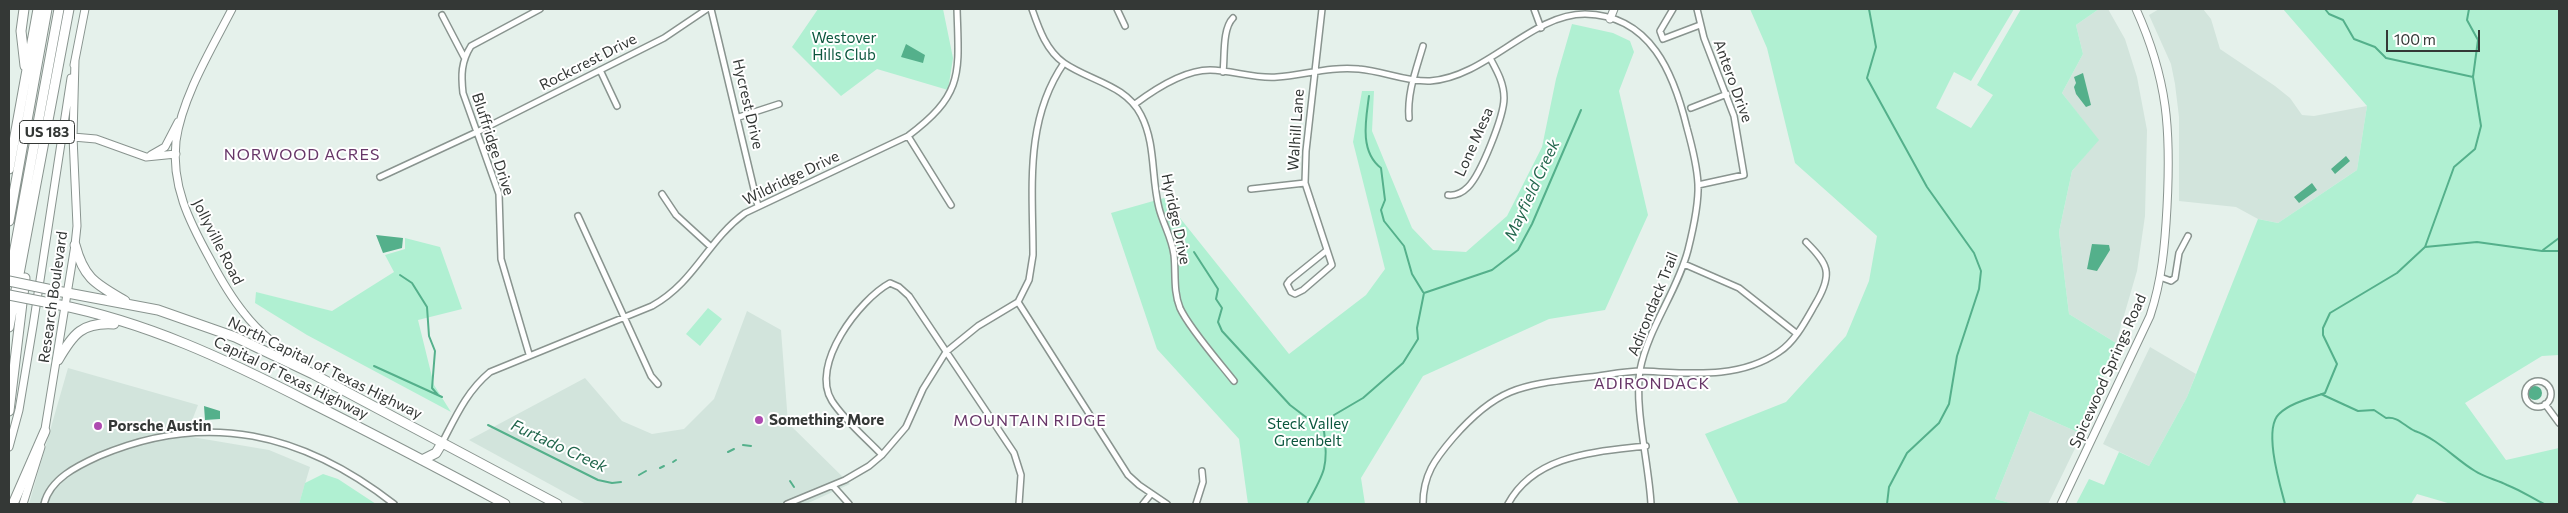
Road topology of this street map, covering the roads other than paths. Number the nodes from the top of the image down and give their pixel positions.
1 (24, 9) edge
2 (38, 9) edge
3 (47, 9) edge
4 (59, 9) edge
5 (70, 9) edge
6 (85, 9) edge
7 (232, 9) edge
8 (540, 9) edge
9 (707, 9) edge
10 (711, 9) edge
11 (957, 9) edge
12 (1032, 9) edge
13 (1117, 9) edge
14 (1322, 9) edge
15 (1534, 9) edge
16 (1614, 9) edge
17 (1673, 9) edge
18 (1696, 9) edge
19 (2136, 9) edge
20 (442, 15) dead end
21 (1233, 18) dead end
22 (1610, 19) junction
23 (1700, 25) junction
24 (1125, 26) dead end
25 (1541, 28) junction
26 (1423, 46) dead end
27 (464, 57) junction
28 (1490, 58) junction
29 (75, 60) junction
30 (1064, 63) junction
31 (600, 70) junction
32 (1224, 72) junction
33 (1314, 72) junction
34 (26, 76) junction
35 (1412, 81) junction
36 (1727, 94) junction
37 (779, 104) dead end
38 (1135, 104) junction
39 (617, 106) dead end
40 (1691, 108) dead end
41 (739, 117) junction
42 (182, 118) junction
43 (1409, 118) dead end
44 (477, 132) junction
45 (908, 136) junction
46 (73, 137) junction
47 (176, 154) junction
48 (146, 157) junction
49 (9, 169) edge
50 (380, 177) dead end
51 (1305, 183) junction
52 (1698, 185) junction
53 (1251, 189) dead end
54 (662, 194) dead end
55 (1448, 195) dead end
56 (951, 205) dead end
57 (758, 206) junction
58 (578, 216) dead end
59 (9, 221) edge
60 (2188, 236) dead end
61 (1806, 242) dead end
62 (76, 245) junction
63 (711, 247) junction
64 (1326, 251) junction
65 (24, 256) junction
66 (1684, 264) junction
67 (2160, 277) junction
68 (9, 281) edge
69 (69, 293) junction
70 (9, 295) edge
71 (1018, 302) junction
72 (130, 304) junction
73 (66, 306) junction
74 (624, 318) junction
75 (130, 324) junction
76 (9, 327) edge
77 (1796, 333) junction
78 (946, 352) junction
79 (529, 354) junction
80 (58, 360) junction
81 (1640, 371) junction
82 (313, 374) junction
83 (1234, 381) dead end
84 (658, 384) dead end
85 (2545, 404) junction
86 (9, 411) edge
87 (2559, 423) edge
88 (45, 431) junction
89 (442, 443) junction
90 (1646, 446) junction
91 (9, 447) edge
92 (882, 455) junction
93 (422, 460) junction
94 (1202, 471) dead end
95 (833, 486) junction
96 (1151, 494) junction
97 (13, 504) edge
98 (23, 504) edge
99 (44, 504) edge
100 (394, 504) edge
101 (505, 504) edge
102 (557, 504) edge
103 (787, 504) edge
104 (849, 504) edge
105 (1019, 504) edge
106 (1143, 504) edge
107 (1167, 504) edge
108 (1196, 504) edge
109 (1422, 504) edge
110 (1508, 504) edge
111 (1651, 504) edge
112 (2062, 504) edge

1 - 34 highway
2 - 34 highway, US 183
3 - 59 highway
4 - 68 highway
5 - 65 highway, US 183
6 - 29 main road, Research Boulevard
7 - 42 main road, Jollyville Road
8 - 27 street
9 - 31 street, Rockcrest Drive
10 - 41 street, Hycrest Drive
11 - 45 street, Wildridge Drive
12 - 30 street, Hyridge Drive
13 - 24 street
14 - 33 street, Walhill Lane
15 - 25 street
16 - 22 main road
17 - 23 street
18 - 23 street, Antero Drive
19 - 67 main road, Spicewood Springs Road
20 - 27 street
21 - 32 street
22 - 25 street, Adirondack Trail
22 - 52 street, Adirondack Trail
23 - 36 street, Antero Drive
25 - 28 street, Adirondack Trail
26 - 35 street
27 - 44 street, Bluffridge Drive
28 - 35 street, Adirondack Trail
28 - 55 street, Lone Mesa
29 - 46 main road, Research Boulevard
29 - 91 main road, Research Boulevard
30 - 38 street, Hyridge Drive
30 - 71 street
31 - 39 street
31 - 44 street, Rockcrest Drive
32 - 33 street, Adirondack Trail
32 - 38 street, Adirondack Trail
33 - 35 street, Adirondack Trail
33 - 51 street, Walhill Lane
34 - 49 highway, US 183
35 - 43 street
36 - 40 street
36 - 52 street, Antero Drive
37 - 41 street
38 - 83 street, Hyridge Drive
41 - 57 street, Hycrest Drive
42 - 47 main road, Jollyville Road
42 - 48 main road
44 - 50 street, Rockcrest Drive
44 - 79 street, Bluffridge Drive
45 - 56 street
45 - 57 street, Wildridge Drive
46 - 48 main road
46 - 62 main road, Research Boulevard
47 - 48 main road
47 - 82 main road, Jollyville Road
51 - 53 street
51 - 64 street, Walhill Lane
52 - 66 street, Adirondack Trail
54 - 63 street
57 - 63 street, Wildridge Drive
58 - 74 street
60 - 67 street
61 - 77 street
62 - 69 main road, Research Boulevard
62 - 72 highway
63 - 74 street, Wildridge Drive
64 - 64 street, Walhill Lane
65 - 76 highway, US 183
65 - 86 highway
66 - 77 street
66 - 81 street, Adirondack Trail
67 - 112 main road, Spicewood Springs Road
68 - 69 highway, North Capital of Texas Highway, bridge
69 - 72 highway, North Capital of Texas Highway
69 - 73 main road, Research Boulevard
70 - 73 highway, Capital of Texas Highway, bridge
71 - 78 street
71 - 96 street
72 - 82 highway, North Capital of Texas Highway
73 - 75 highway, Capital of Texas Highway
73 - 80 main road, Research Boulevard
74 - 79 street, Wildridge Drive
74 - 84 street
75 - 80 highway
75 - 93 highway, Capital of Texas Highway
77 - 81 street
78 - 92 street
78 - 92 street
78 - 105 street
79 - 89 street, Wildridge Drive
80 - 88 main road, Research Boulevard
81 - 90 street, Adirondack Trail
81 - 109 street
82 - 89 highway, North Capital of Texas Highway
85 - 85 street
85 - 87 street
88 - 97 highway
88 - 98 main road, Research Boulevard
89 - 93 highway
89 - 102 highway, North Capital of Texas Highway
90 - 110 street
90 - 111 street, Adirondack Trail
92 - 95 street
93 - 101 highway, Capital of Texas Highway
94 - 108 street
95 - 103 street
95 - 104 street
96 - 106 street
96 - 107 street
99 - 100 street

